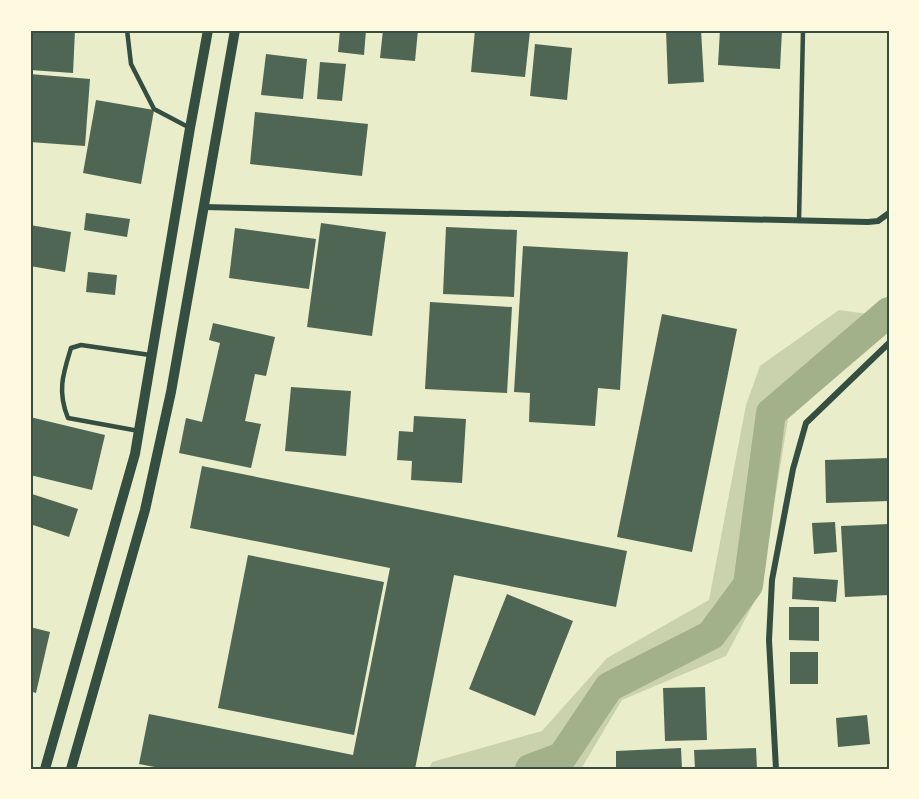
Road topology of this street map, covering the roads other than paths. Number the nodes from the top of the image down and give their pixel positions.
1 (127, 30) edge
2 (208, 30) edge
3 (235, 30) edge
4 (803, 30) edge
5 (189, 128) junction
6 (204, 207) junction
7 (889, 213) edge
8 (799, 221) junction
9 (889, 343) edge
10 (152, 356) junction
11 (139, 431) junction
12 (45, 769) edge
13 (71, 769) edge
14 (776, 769) edge

1 - 5 lane
2 - 5 street
3 - 6 street
4 - 8 lane
5 - 10 street
6 - 8 street
6 - 13 street
7 - 8 street
9 - 14 street
10 - 11 street
10 - 11 lane
11 - 12 street

